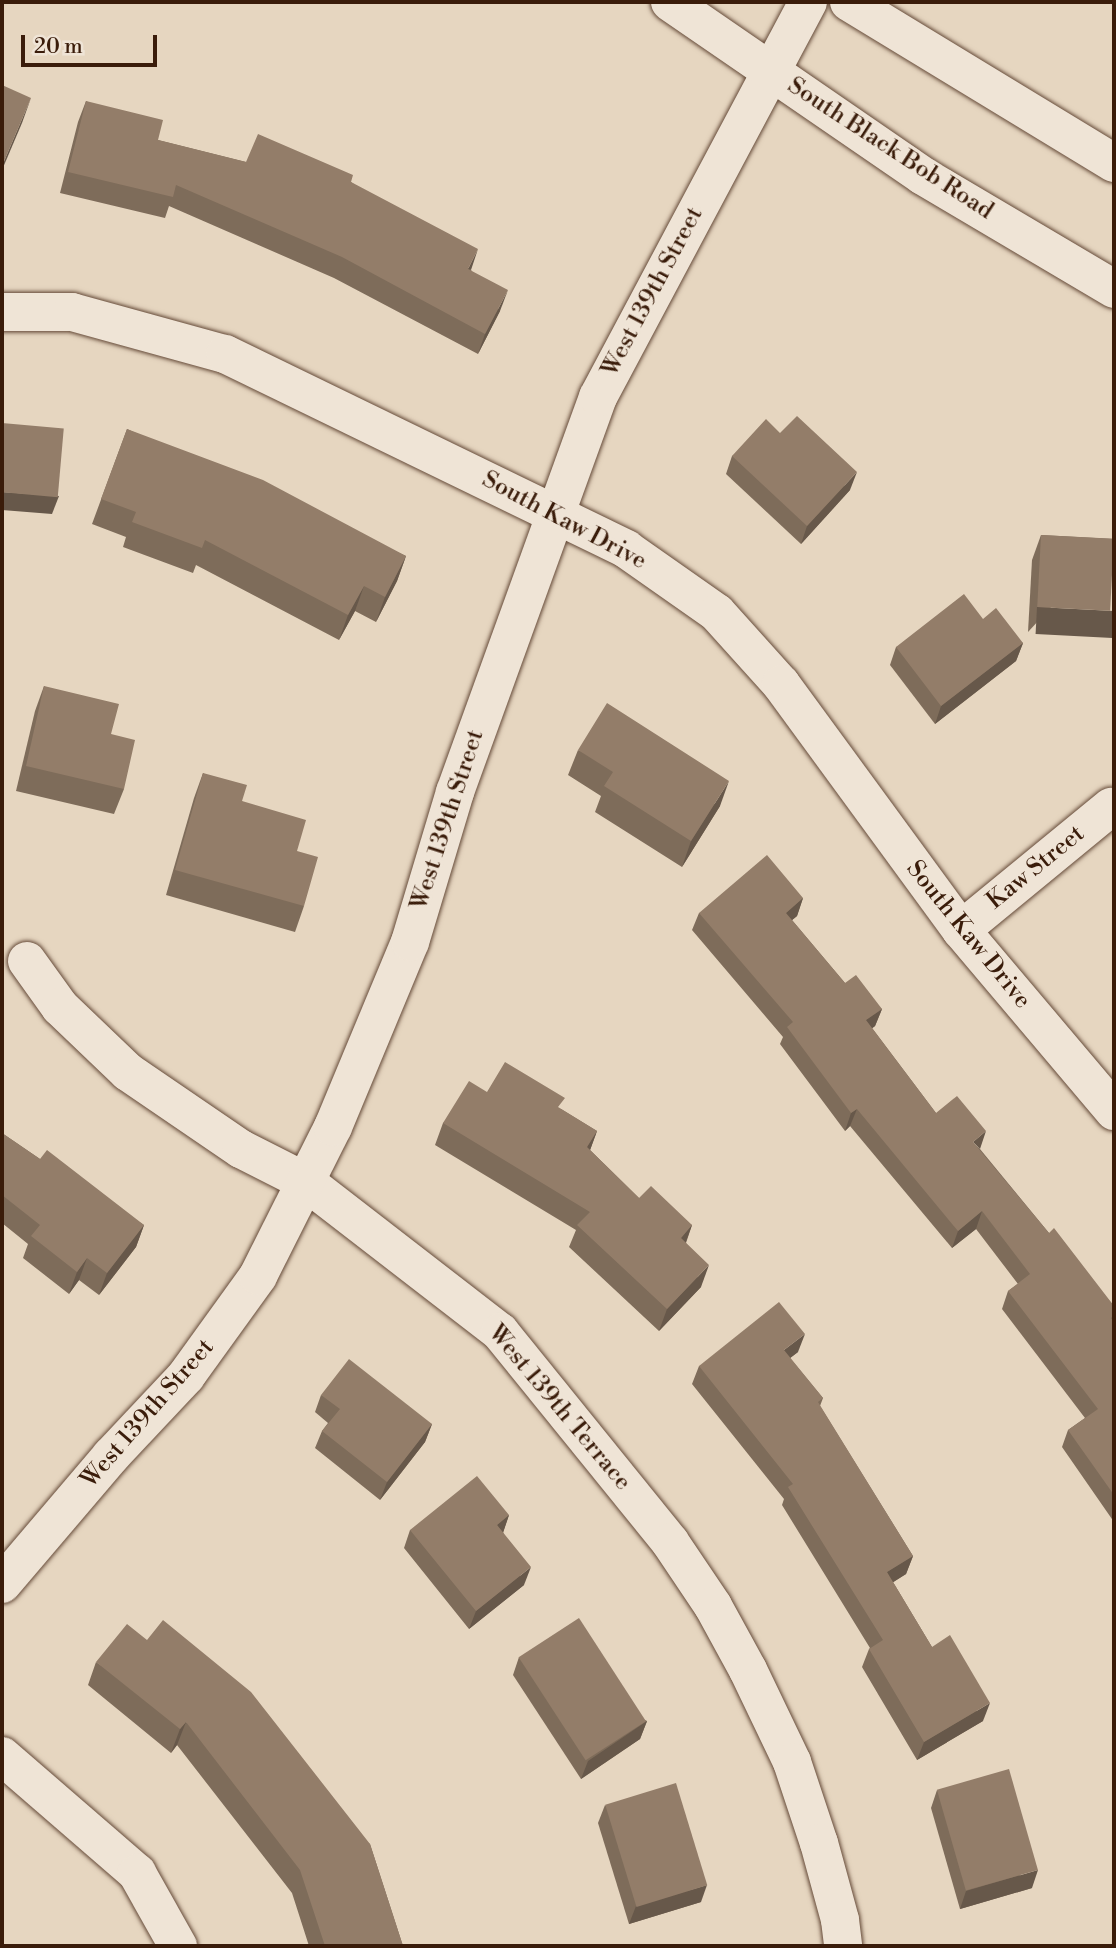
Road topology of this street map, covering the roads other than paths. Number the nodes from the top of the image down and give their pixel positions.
1 (670, 2) edge
2 (807, 2) edge
3 (849, 2) edge
4 (771, 70) junction
5 (1114, 163) edge
6 (1062, 258) junction
7 (1114, 271) edge
8 (1114, 289) edge
9 (2, 312) edge
10 (554, 512) junction
11 (1111, 807) dead end
12 (961, 930) junction
13 (27, 961) dead end
14 (1114, 1111) edge
15 (306, 1182) junction
16 (2, 1584) edge
17 (2, 1756) edge
18 (178, 1946) edge
19 (843, 1946) edge

1 - 4 street, South Black Bob Road
2 - 4 street, West 139th Street
3 - 5 street
4 - 6 street, South Black Bob Road
4 - 10 street, West 139th Street
6 - 7 street
6 - 8 street, South Black Bob Road
9 - 10 street, South Kaw Drive
10 - 12 street, South Kaw Drive
10 - 15 street, West 139th Street
11 - 12 street, Kaw Street
12 - 14 street, South Kaw Drive
13 - 15 street, West 139th Terrace
15 - 16 street, West 139th Street
15 - 19 street, West 139th Terrace
17 - 18 street

